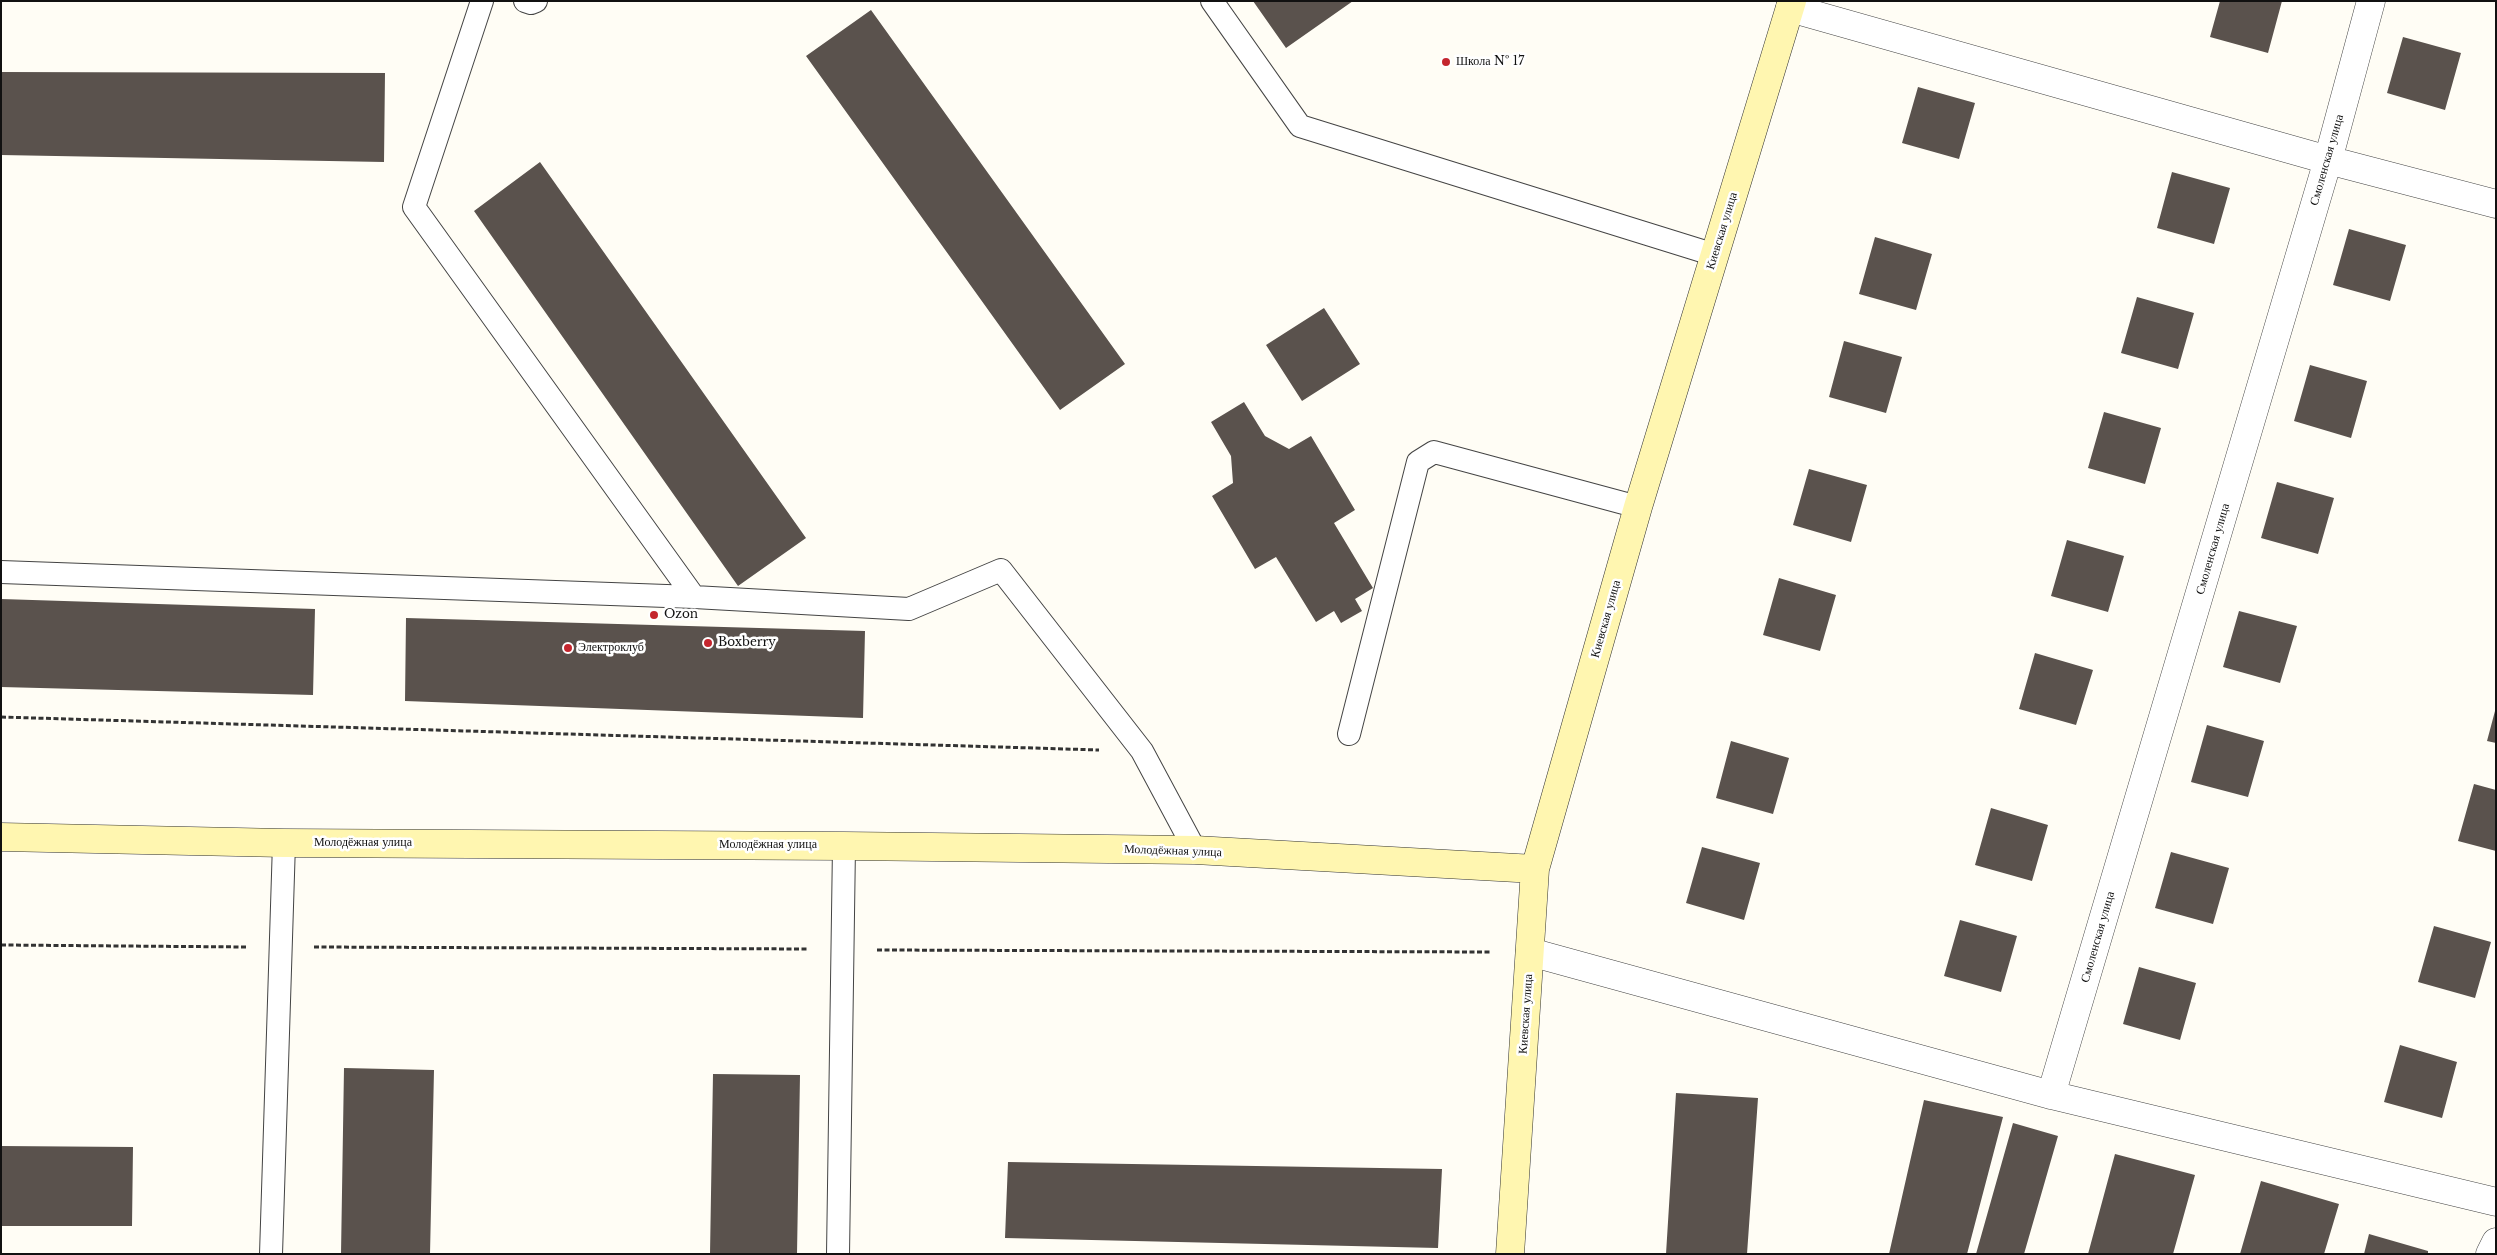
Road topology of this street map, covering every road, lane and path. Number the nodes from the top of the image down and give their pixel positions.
1 (482, 1) edge
2 (525, 1) edge
3 (536, 1) edge
4 (1212, 1) edge
5 (2371, 1) edge
6 (1791, 5) edge
7 (2328, 160) junction
8 (2496, 204) edge
9 (1715, 255) junction
10 (1638, 507) junction
11 (1, 572) edge
12 (694, 597) junction
13 (1, 717) edge
14 (1349, 734) dead end
15 (1142, 751) junction
16 (1, 836) edge
17 (284, 843) junction
18 (844, 846) junction
19 (1195, 850) junction
20 (1535, 869) junction
21 (1, 946) edge
22 (279, 947) junction
23 (843, 950) junction
24 (1492, 952) dead end
25 (1530, 952) junction
26 (2051, 1095) junction
27 (2496, 1202) edge
28 (2496, 1242) edge
29 (271, 1254) edge
30 (838, 1254) edge
31 (1510, 1254) edge
32 (2490, 1254) edge

1 - 12 lane
2 - 3 lane
4 - 9 lane
5 - 7 street, Смоленская улица
6 - 7 street
6 - 9 street, Киевская улица
7 - 8 street
7 - 26 street, Смоленская улица
9 - 10 street, Киевская улица
10 - 14 lane
10 - 20 street, Киевская улица
11 - 12 lane
12 - 15 lane
13 - 15 path
15 - 19 lane
16 - 17 street, Молодёжная улица
17 - 18 street, Молодёжная улица
17 - 22 lane
18 - 19 street, Молодёжная улица
18 - 23 lane
19 - 20 street, Молодёжная улица
20 - 25 street, Киевская улица
21 - 22 path
22 - 23 path
22 - 29 lane
23 - 24 path
23 - 30 lane
25 - 26 street
25 - 31 street, Киевская улица
26 - 27 street
28 - 32 street

